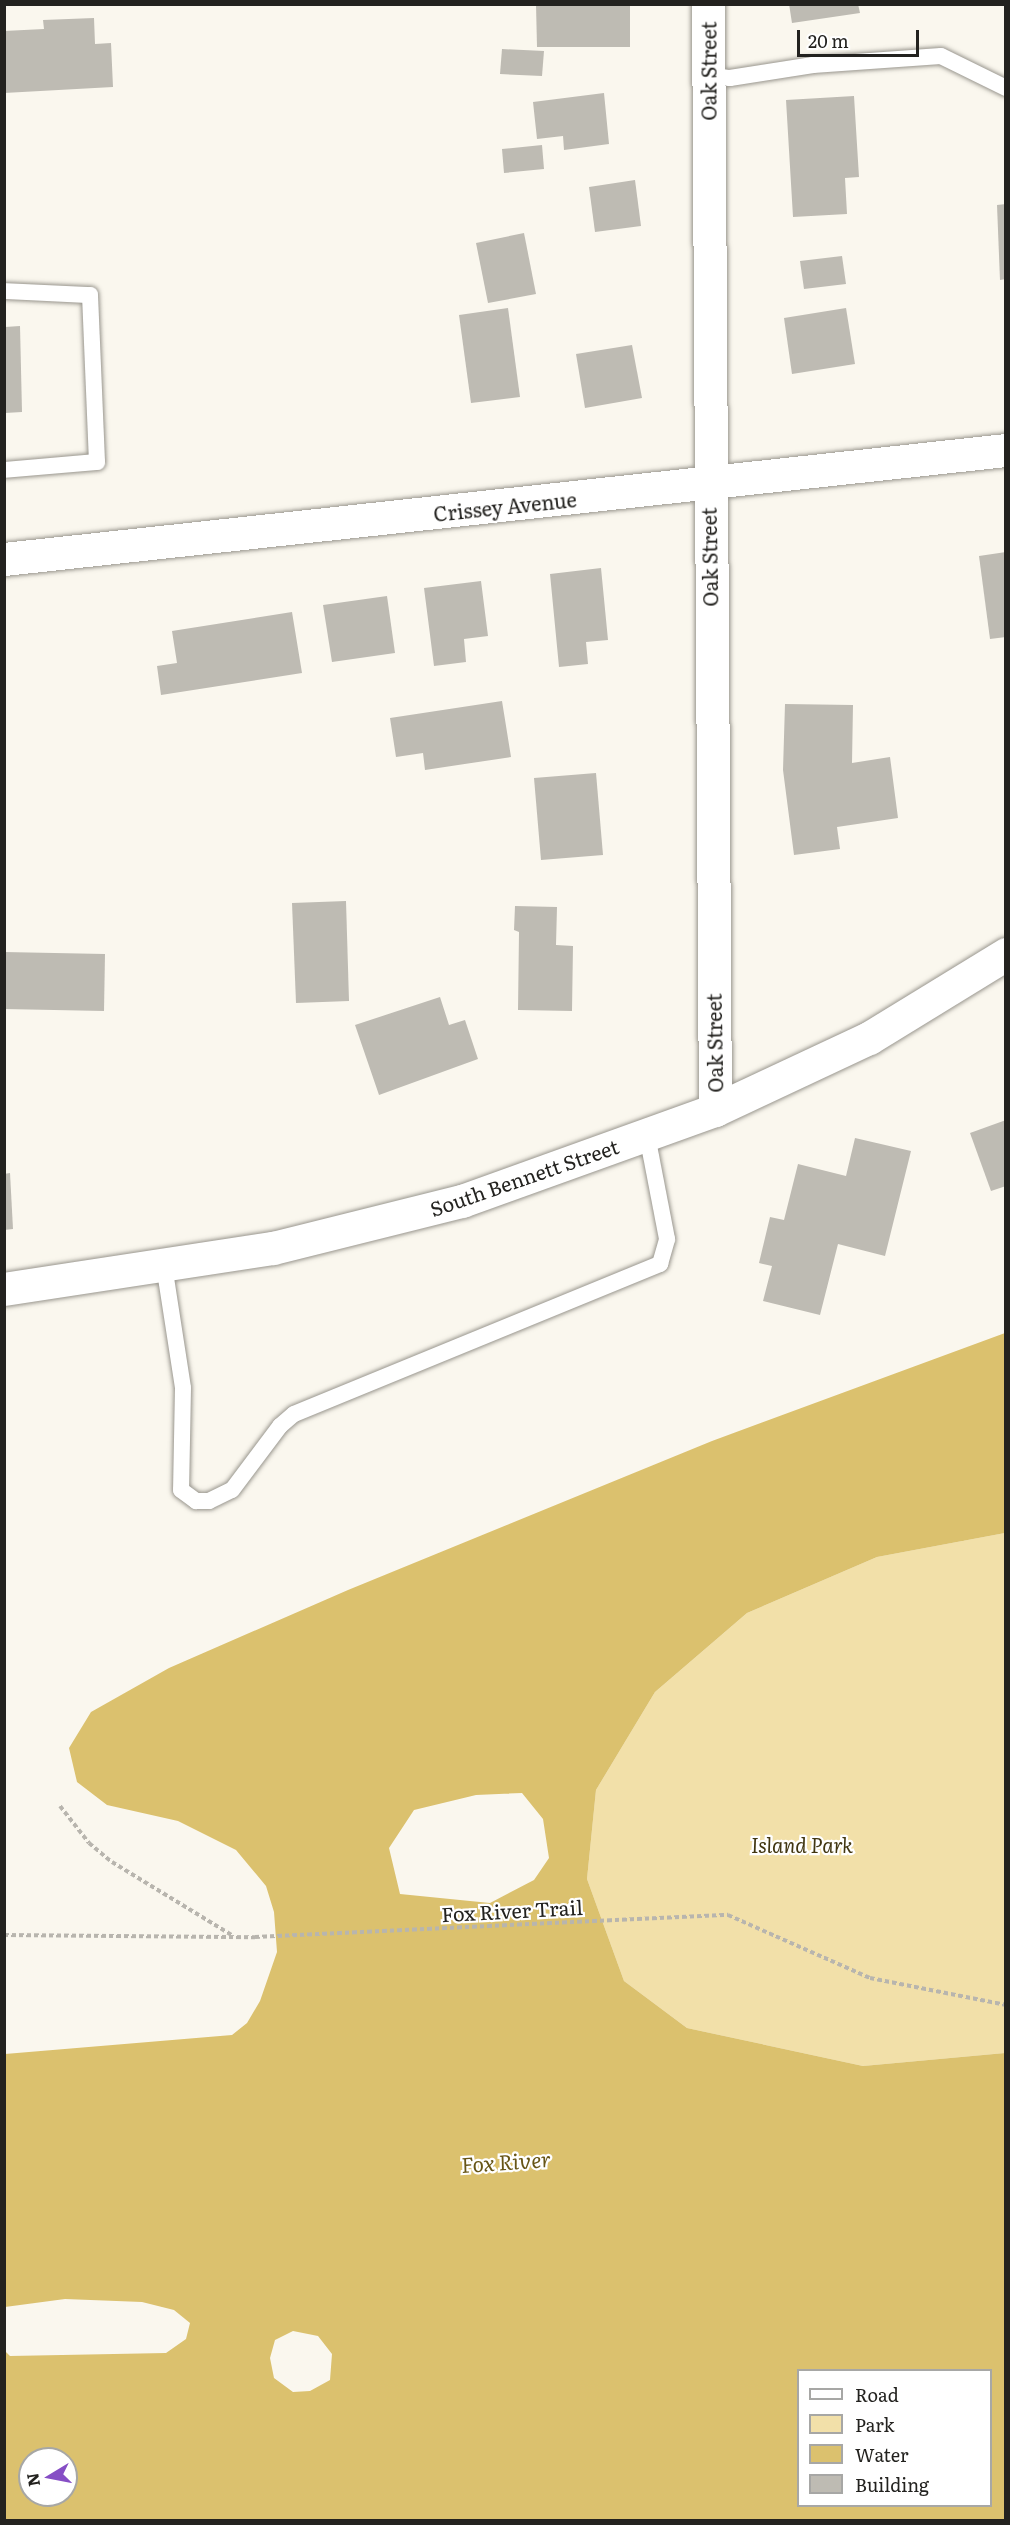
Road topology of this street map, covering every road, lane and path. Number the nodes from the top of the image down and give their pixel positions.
1 (708, 4) edge
2 (708, 75) junction
3 (1005, 88) edge
4 (4, 291) edge
5 (1005, 450) edge
6 (4, 470) edge
7 (709, 485) junction
8 (4, 559) edge
9 (1005, 954) edge
10 (715, 1110) junction
11 (646, 1135) junction
12 (164, 1265) junction
13 (4, 1289) edge
14 (60, 1806) dead end
15 (4, 1935) edge
16 (234, 1936) junction
17 (1005, 2005) edge

1 - 2 street, Oak Street
2 - 3 lane
2 - 7 street, Oak Street
4 - 6 lane
5 - 7 street, Crissey Avenue
7 - 8 street, Crissey Avenue
7 - 10 street, Oak Street
9 - 10 street, South Bennett Street
10 - 11 street, South Bennett Street
11 - 12 street, South Bennett Street
11 - 12 lane
12 - 13 street, South Bennett Street
14 - 16 path
15 - 16 path, Fox River Trail
16 - 17 path, Fox River Trail

